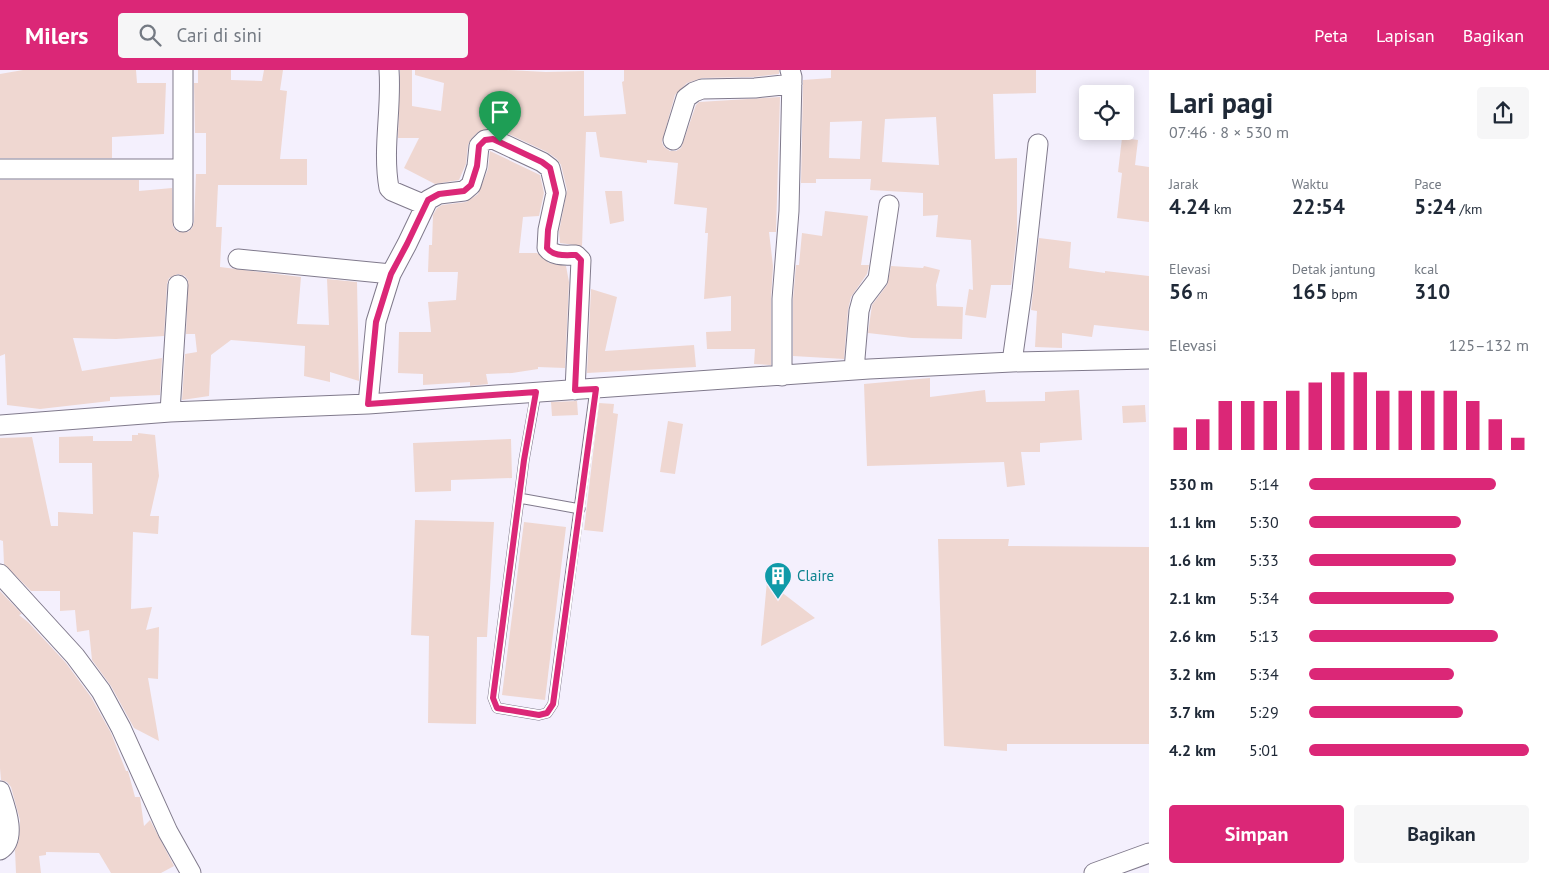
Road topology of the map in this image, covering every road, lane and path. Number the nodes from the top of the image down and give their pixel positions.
1 (183, 70) edge
2 (389, 70) edge
3 (791, 77) edge
4 (673, 140) dead end
5 (1038, 144) dead end
6 (0, 168) edge
7 (182, 169) junction
8 (425, 205) junction
9 (889, 205) dead end
10 (183, 222) dead end
11 (238, 259) dead end
12 (391, 274) junction
13 (178, 285) dead end
14 (1149, 359) edge
15 (1012, 362) junction
16 (854, 370) junction
17 (782, 376) junction
18 (596, 389) junction
19 (575, 390) junction
20 (536, 392) junction
21 (368, 404) junction
22 (170, 412) junction
23 (0, 425) edge
24 (519, 498) junction
25 (580, 509) junction
26 (0, 574) edge
27 (0, 791) edge
28 (0, 850) edge
29 (1149, 853) edge
30 (191, 873) edge
31 (1094, 873) edge

1 - 7 street
2 - 8 street
3 - 4 street
3 - 17 street
5 - 15 street
6 - 7 street
7 - 10 street
8 - 12 street
8 - 19 street
9 - 16 street
11 - 12 street
12 - 21 street
13 - 22 street
14 - 15 street
15 - 16 street
16 - 17 street
17 - 18 street
18 - 19 street
18 - 25 lane
19 - 20 street
20 - 21 street
20 - 24 lane
21 - 22 street
22 - 23 street
24 - 25 lane
24 - 25 lane
26 - 30 street
27 - 28 street
29 - 31 street

